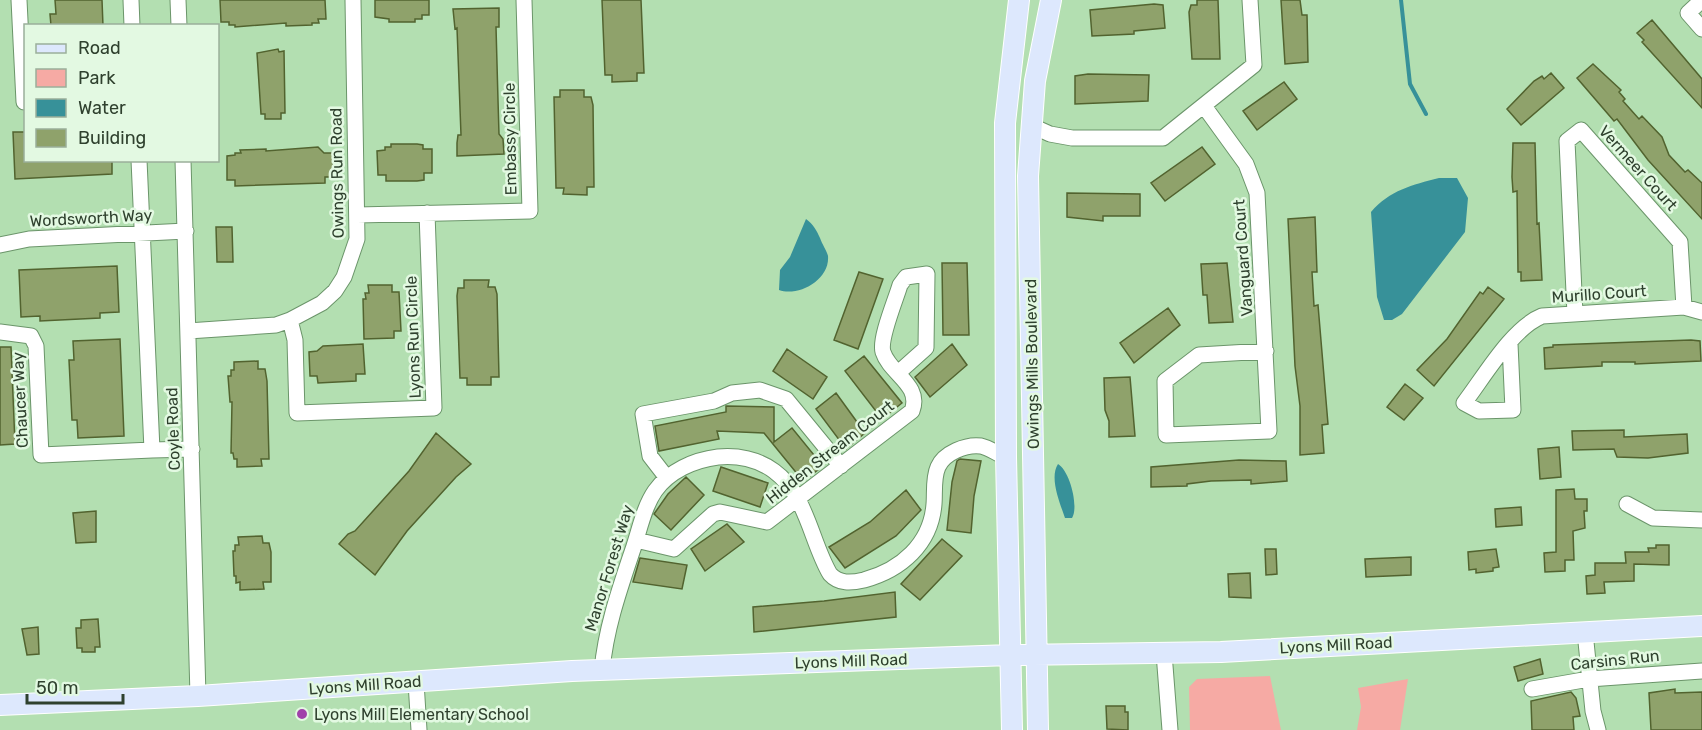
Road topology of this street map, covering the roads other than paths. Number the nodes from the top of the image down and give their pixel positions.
1 (19, 0) edge
2 (131, 0) edge
3 (178, 0) edge
4 (352, 0) edge
5 (524, 0) edge
6 (1019, 0) edge
7 (1051, 0) edge
8 (1250, 0) edge
9 (1702, 0) edge
10 (132, 24) edge
11 (179, 24) edge
12 (1702, 29) edge
13 (24, 102) edge
14 (1204, 106) junction
15 (1030, 125) junction
16 (139, 162) edge
17 (183, 162) edge
18 (427, 213) junction
19 (357, 214) junction
20 (186, 231) junction
21 (142, 233) junction
22 (0, 245) edge
23 (1684, 307) junction
24 (1702, 312) edge
25 (1575, 314) junction
26 (290, 320) junction
27 (188, 331) junction
28 (0, 332) edge
29 (1510, 344) junction
30 (1266, 351) junction
31 (898, 373) junction
32 (192, 449) junction
33 (152, 450) junction
34 (1006, 457) junction
35 (841, 466) junction
36 (667, 478) junction
37 (797, 500) junction
38 (1627, 504) dead end
39 (1702, 520) edge
40 (636, 540) junction
41 (1702, 626) edge
42 (1586, 632) junction
43 (1164, 653) junction
44 (1010, 655) junction
45 (1037, 655) junction
46 (602, 670) junction
47 (1702, 671) edge
48 (1589, 679) junction
49 (416, 682) junction
50 (1532, 689) dead end
51 (198, 696) junction
52 (0, 705) edge
53 (419, 730) edge
54 (1012, 730) edge
55 (1038, 730) edge
56 (1170, 730) edge
57 (1598, 730) edge

1 - 13 street
2 - 10 street
3 - 11 street
4 - 19 street, Owings Run Road
5 - 18 street, Embassy Circle
6 - 34 main road, Owings Mills Boulevard
7 - 15 main road, Owings Mills Boulevard
8 - 14 street
9 - 12 street
14 - 15 street
14 - 30 street, Vanguard Court
15 - 45 main road, Owings Mills Boulevard
16 - 21 street
17 - 20 street, Coyle Road
18 - 19 street, Embassy Circle
18 - 26 street, Lyons Run Circle
19 - 26 street, Owings Run Road
20 - 21 street, Wordsworth Way
20 - 27 street, Coyle Road
21 - 22 street, Wordsworth Way
21 - 33 street
23 - 24 street, Murillo Court
23 - 25 street, Murillo Court
23 - 25 street, Vermeer Court
25 - 29 street, Murillo Court
26 - 27 street, Owings Run Road
27 - 32 street, Coyle Road
28 - 33 street, Chaucer Way
29 - 29 street, Murillo Court
30 - 30 street, Vanguard Court
31 - 31 street, Hidden Stream Court
31 - 35 street, Hidden Stream Court
32 - 33 street, Chaucer Way
32 - 51 street, Coyle Road
34 - 37 street, Manor Forest Way
34 - 44 main road, Owings Mills Boulevard
35 - 36 street
35 - 37 street, Hidden Stream Court
36 - 37 street, Manor Forest Way
36 - 40 street, Manor Forest Way
37 - 40 street, Hidden Stream Court
38 - 39 street
40 - 46 street, Manor Forest Way
41 - 42 main road, Lyons Mill Road
42 - 43 main road, Lyons Mill Road
42 - 48 street
43 - 45 main road, Lyons Mill Road
43 - 56 street
44 - 45 main road, Lyons Mill Road
44 - 46 main road, Lyons Mill Road
44 - 54 main road, Owings Mills Boulevard
45 - 55 main road, Owings Mills Boulevard
46 - 49 main road, Lyons Mill Road
47 - 48 street, Carsins Run
48 - 50 street, Carsins Run
48 - 57 street
49 - 51 main road, Lyons Mill Road
49 - 53 street
51 - 52 main road, Lyons Mill Road

